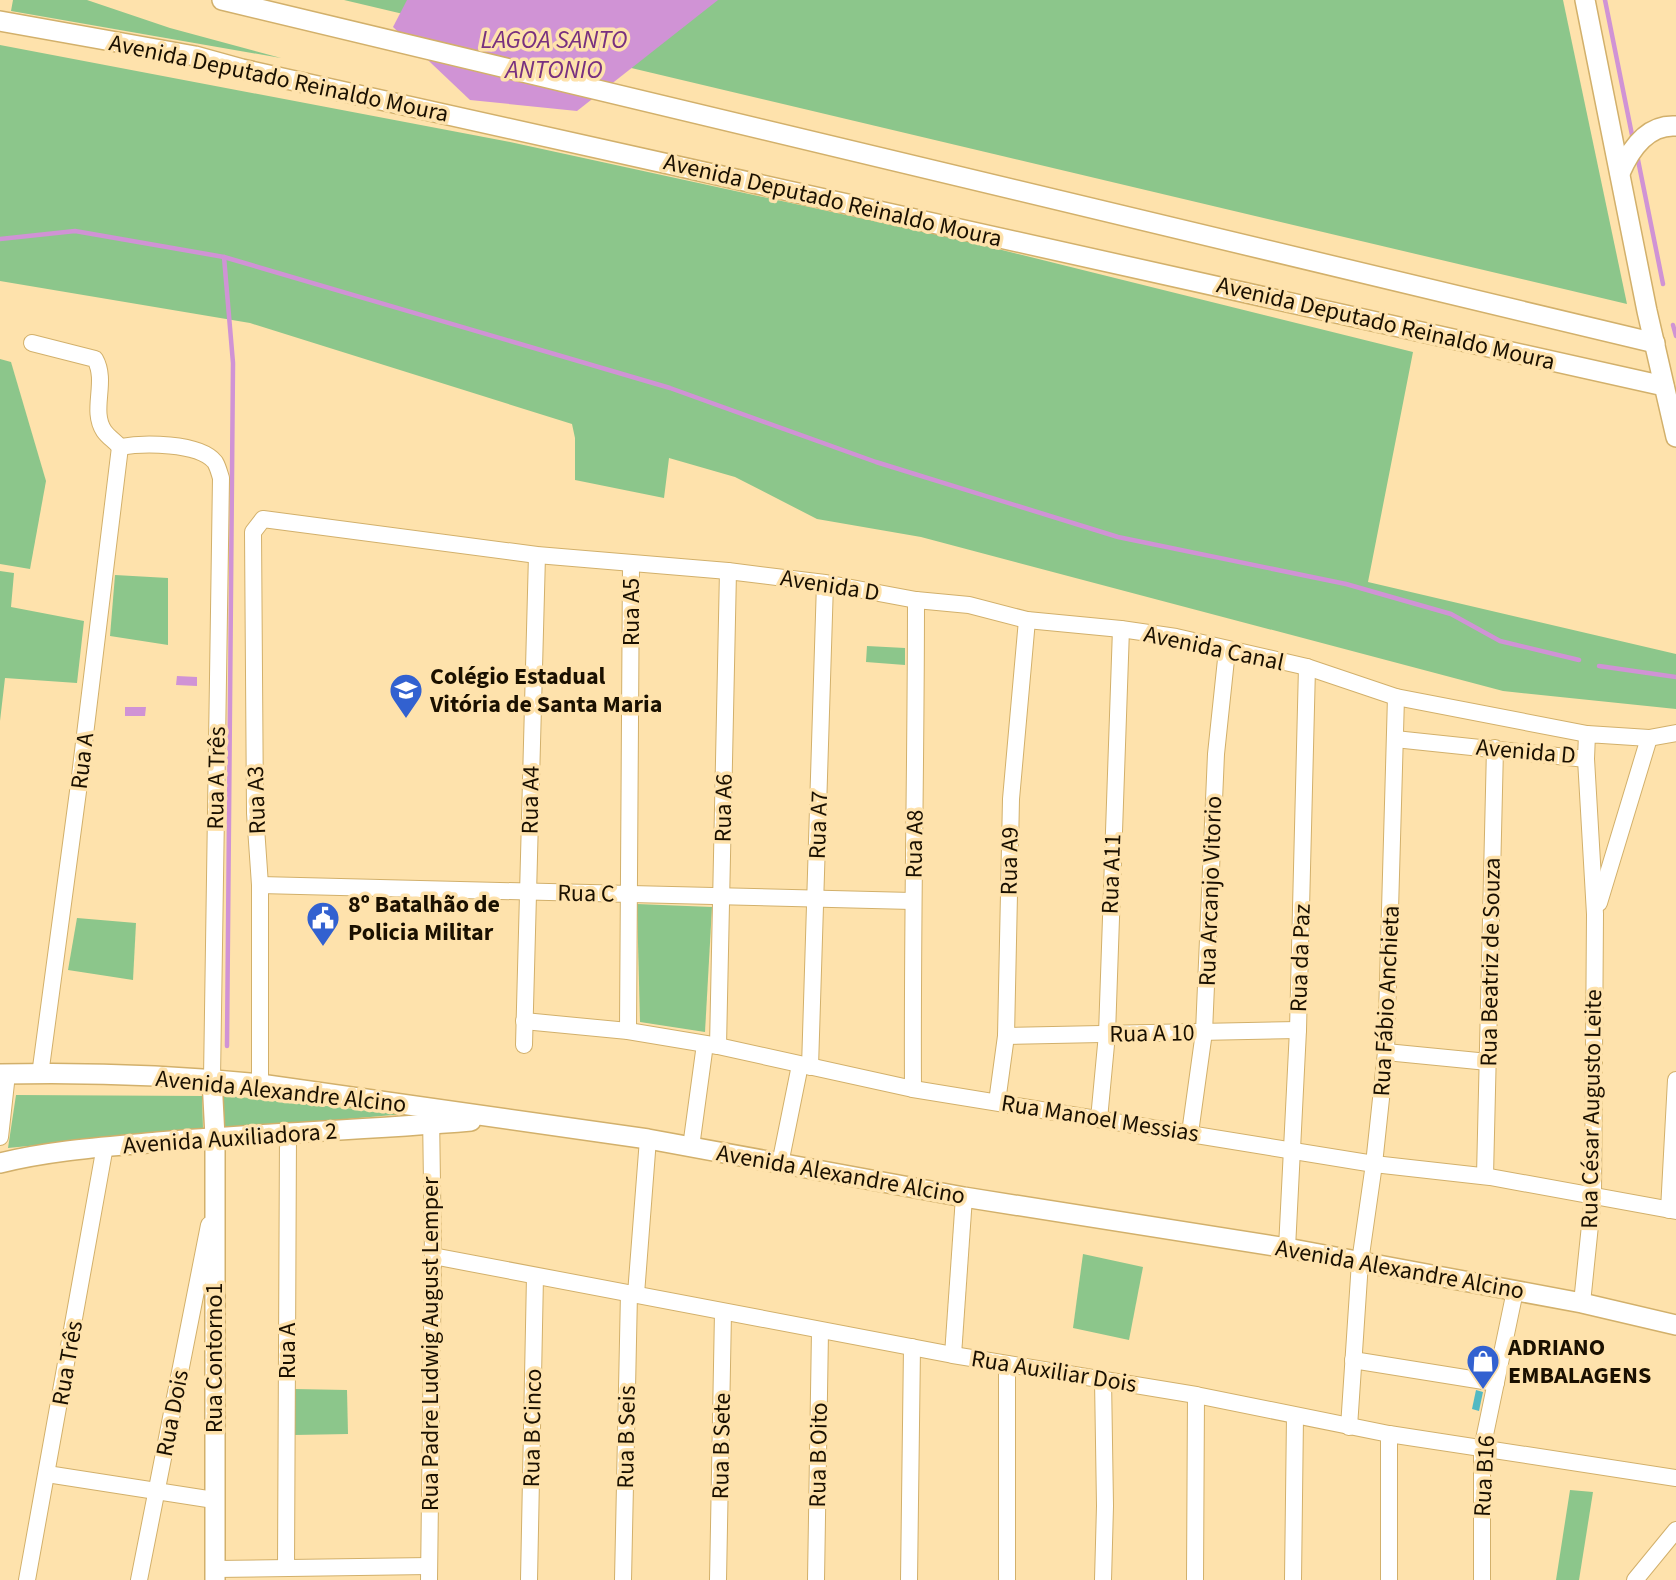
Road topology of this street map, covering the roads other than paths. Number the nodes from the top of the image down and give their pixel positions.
1 (222, 0) edge
2 (1585, 0) edge
3 (0, 21) edge
4 (1676, 126) edge
5 (1620, 173) junction
6 (32, 343) dead end
7 (1655, 343) junction
8 (1664, 386) junction
9 (1676, 438) edge
10 (120, 447) junction
11 (263, 519) joint
12 (537, 555) junction
13 (631, 564) junction
14 (728, 570) junction
15 (825, 583) junction
16 (916, 600) junction
17 (1027, 620) junction
18 (1121, 629) junction
19 (1227, 650) junction
20 (1307, 667) junction
21 (1396, 697) junction
22 (1676, 733) edge
23 (1587, 734) junction
24 (1649, 738) junction
25 (1395, 739) junction
26 (1495, 748) junction
27 (1586, 759) junction
28 (260, 885) junction
29 (528, 891) junction
30 (627, 894) junction
31 (722, 896) junction
32 (816, 899) junction
33 (912, 901) junction
34 (1595, 914) junction
35 (524, 1021) junction
36 (1298, 1030) junction
37 (628, 1031) junction
38 (1204, 1032) junction
39 (1107, 1034) junction
40 (1006, 1036) junction
41 (524, 1045) dead end
42 (712, 1045) junction
43 (1386, 1052) junction
44 (1488, 1062) junction
45 (805, 1066) junction
46 (4, 1074) edge
47 (40, 1075) junction
48 (212, 1079) junction
49 (1676, 1080) edge
50 (260, 1084) junction
51 (913, 1089) junction
52 (997, 1102) junction
53 (431, 1116) junction
54 (1099, 1119) junction
55 (1190, 1133) junction
56 (288, 1134) junction
57 (0, 1137) edge
58 (215, 1137) junction
59 (648, 1139) junction
60 (105, 1146) junction
61 (691, 1147) junction
62 (1292, 1150) junction
63 (0, 1163) edge
64 (780, 1164) junction
65 (1374, 1164) junction
66 (1485, 1176) junction
67 (1593, 1196) junction
68 (964, 1197) junction
69 (214, 1204) junction
70 (1673, 1211) edge
71 (1287, 1248) junction
72 (433, 1256) junction
73 (1360, 1262) junction
74 (534, 1276) junction
75 (1515, 1291) junction
76 (632, 1294) junction
77 (1582, 1303) junction
78 (723, 1312) junction
79 (1676, 1325) edge
80 (820, 1331) junction
81 (912, 1348) junction
82 (953, 1355) junction
83 (1353, 1360) junction
84 (1007, 1364) junction
85 (1102, 1379) junction
86 (1496, 1383) junction
87 (1196, 1395) junction
88 (1295, 1416) junction
89 (1349, 1427) junction
90 (1389, 1434) junction
91 (1482, 1449) junction
92 (47, 1474) junction
93 (1676, 1478) edge
94 (157, 1491) junction
95 (214, 1500) junction
96 (1676, 1530) edge
97 (286, 1568) junction
98 (429, 1573) edge
99 (215, 1574) edge
100 (327, 1574) edge
101 (27, 1580) edge
102 (139, 1580) edge
103 (529, 1580) edge
104 (623, 1580) edge
105 (718, 1580) edge
106 (816, 1580) edge
107 (909, 1580) edge
108 (1007, 1580) edge
109 (1103, 1580) edge
110 (1195, 1580) edge
111 (1293, 1580) edge
112 (1389, 1580) edge
113 (1482, 1580) edge
114 (1635, 1580) edge

1 - 7 street, Avenida Deputado Reinaldo Moura
2 - 5 street
3 - 8 street, Avenida Deputado Reinaldo Moura
4 - 5 street
5 - 7 street
6 - 10 street
7 - 8 street
8 - 9 street
10 - 47 street, Rua A
10 - 48 street, Rua A Três
11 - 12 street, Rua A5
11 - 28 street, Rua A3
12 - 13 street, Rua A5
12 - 29 street, Rua A4
13 - 14 street, Avenida D
13 - 30 street, Rua A5
14 - 15 street, Avenida D
14 - 31 street, Rua A6
15 - 16 street, Avenida D
15 - 32 street, Rua A7
16 - 17 street, Avenida D
16 - 33 street, Rua A8
17 - 18 street, Avenida Canal
17 - 40 street, Rua A9
18 - 19 street, Avenida Canal
18 - 39 street, Rua A11
19 - 20 street, Avenida Canal
19 - 38 street, Rua Arcanjo Vitorio
20 - 21 street, Avenida Canal
20 - 36 street, Rua da Paz
21 - 23 street, Avenida Canal
21 - 25 street
22 - 24 street, Avenida D
23 - 24 street, Avenida D
23 - 27 street, Avenida D
24 - 34 street, Rua César Augusto Leite
25 - 26 street, Avenida D
25 - 43 street, Rua Fábio Anchieta
26 - 27 street, Avenida D
26 - 44 street, Rua Beatriz de Souza
27 - 34 street, Rua César Augusto Leite
28 - 29 street, Rua C
28 - 50 street, Rua A3
29 - 30 street, Rua C
29 - 35 street, Rua A4
30 - 31 street, Rua C
30 - 37 street, Rua A5
31 - 32 street, Rua C
31 - 42 street, Rua A6
32 - 33 street, Rua C
32 - 45 street, Rua A7
33 - 51 street, Rua A8
34 - 67 street, Rua César Augusto Leite
35 - 37 street, Rua Manoel Messias
35 - 41 street, Rua A4
36 - 38 street, Rua A 10
36 - 62 street, Rua da Paz
37 - 42 street, Rua Manoel Messias
38 - 39 street, Rua A 10
38 - 55 street, Rua Arcanjo Vitorio
39 - 40 street, Rua A 10
39 - 54 street, Rua A11
40 - 52 street, Rua A9
42 - 45 street, Rua Manoel Messias
42 - 61 street, Rua A6
43 - 44 street
43 - 65 street, Rua Fábio Anchieta
44 - 66 street, Rua Beatriz de Souza
45 - 51 street, Rua Manoel Messias
45 - 64 street, Rua A7
46 - 47 street, Avenida Alexandre Alcino
46 - 57 street
47 - 48 street, Avenida Alexandre Alcino
48 - 50 street, Avenida Alexandre Alcino
48 - 58 street, Rua Contorno1
49 - 70 street
50 - 53 street, Avenida Alexandre Alcino
51 - 52 street, Rua Manoel Messias
52 - 54 street, Rua Manoel Messias
53 - 56 street, Avenida Auxiliadora 2
53 - 59 street, Avenida Alexandre Alcino
53 - 72 street, Rua Padre Ludwig August Lemper
54 - 55 street, Rua Manoel Messias
55 - 62 street, Rua Manoel Messias
56 - 58 street, Avenida Auxiliadora 2
56 - 97 street, Rua A
58 - 60 street, Avenida Auxiliadora 2
58 - 69 street, Rua Contorno1
59 - 61 street, Avenida Alexandre Alcino
59 - 76 street, Rua B Seis
60 - 63 street, Avenida Auxiliadora 2
60 - 92 street, Rua Três
61 - 64 street, Avenida Alexandre Alcino
62 - 65 street, Rua Manoel Messias
62 - 71 street, Rua da Paz
64 - 68 street, Avenida Alexandre Alcino
65 - 66 street, Rua Manoel Messias
65 - 73 street, Rua Fábio Anchieta
66 - 67 street, Rua Manoel Messias
67 - 70 street, Rua Manoel Messias
67 - 77 street, Rua César Augusto Leite
68 - 71 street, Avenida Alexandre Alcino
68 - 82 street
69 - 94 street, Rua Dois
69 - 95 street, Rua Contorno1
71 - 73 street, Avenida Alexandre Alcino
72 - 74 street, Rua Auxiliar Dois
72 - 98 street, Rua Padre Ludwig August Lemper
73 - 75 street, Avenida Alexandre Alcino
73 - 83 street, Rua Fábio Anchieta
74 - 76 street, Rua Auxiliar Dois
74 - 103 street, Rua B Cinco
75 - 77 street, Avenida Alexandre Alcino
75 - 86 street, Rua B16
76 - 78 street, Rua Auxiliar Dois
76 - 104 street, Rua B Seis
77 - 79 street, Avenida Alexandre Alcino
78 - 80 street, Rua Auxiliar Dois
78 - 105 street, Rua B Sete
80 - 81 street, Rua Auxiliar Dois
80 - 106 street, Rua B Oito
81 - 82 street, Rua Auxiliar Dois
81 - 107 street
82 - 84 street, Rua Auxiliar Dois
83 - 86 street
83 - 89 street, Rua Fábio Anchieta
84 - 85 street, Rua Auxiliar Dois
84 - 108 street
85 - 87 street, Rua Auxiliar Dois
85 - 109 street
86 - 91 street, Rua B16
87 - 88 street, Rua Auxiliar Dois
87 - 110 street
88 - 89 street, Rua Auxiliar Dois
88 - 111 street
89 - 90 street, Rua Auxiliar Dois
90 - 91 street, Rua Auxiliar Dois
90 - 112 street
91 - 93 street, Rua Auxiliar Dois
91 - 113 street, Rua B16
92 - 94 street
92 - 101 street, Rua Três
94 - 95 street
94 - 102 street, Rua Dois
95 - 99 street, Rua Contorno1
96 - 114 street
97 - 99 street
97 - 100 street
98 - 100 street

